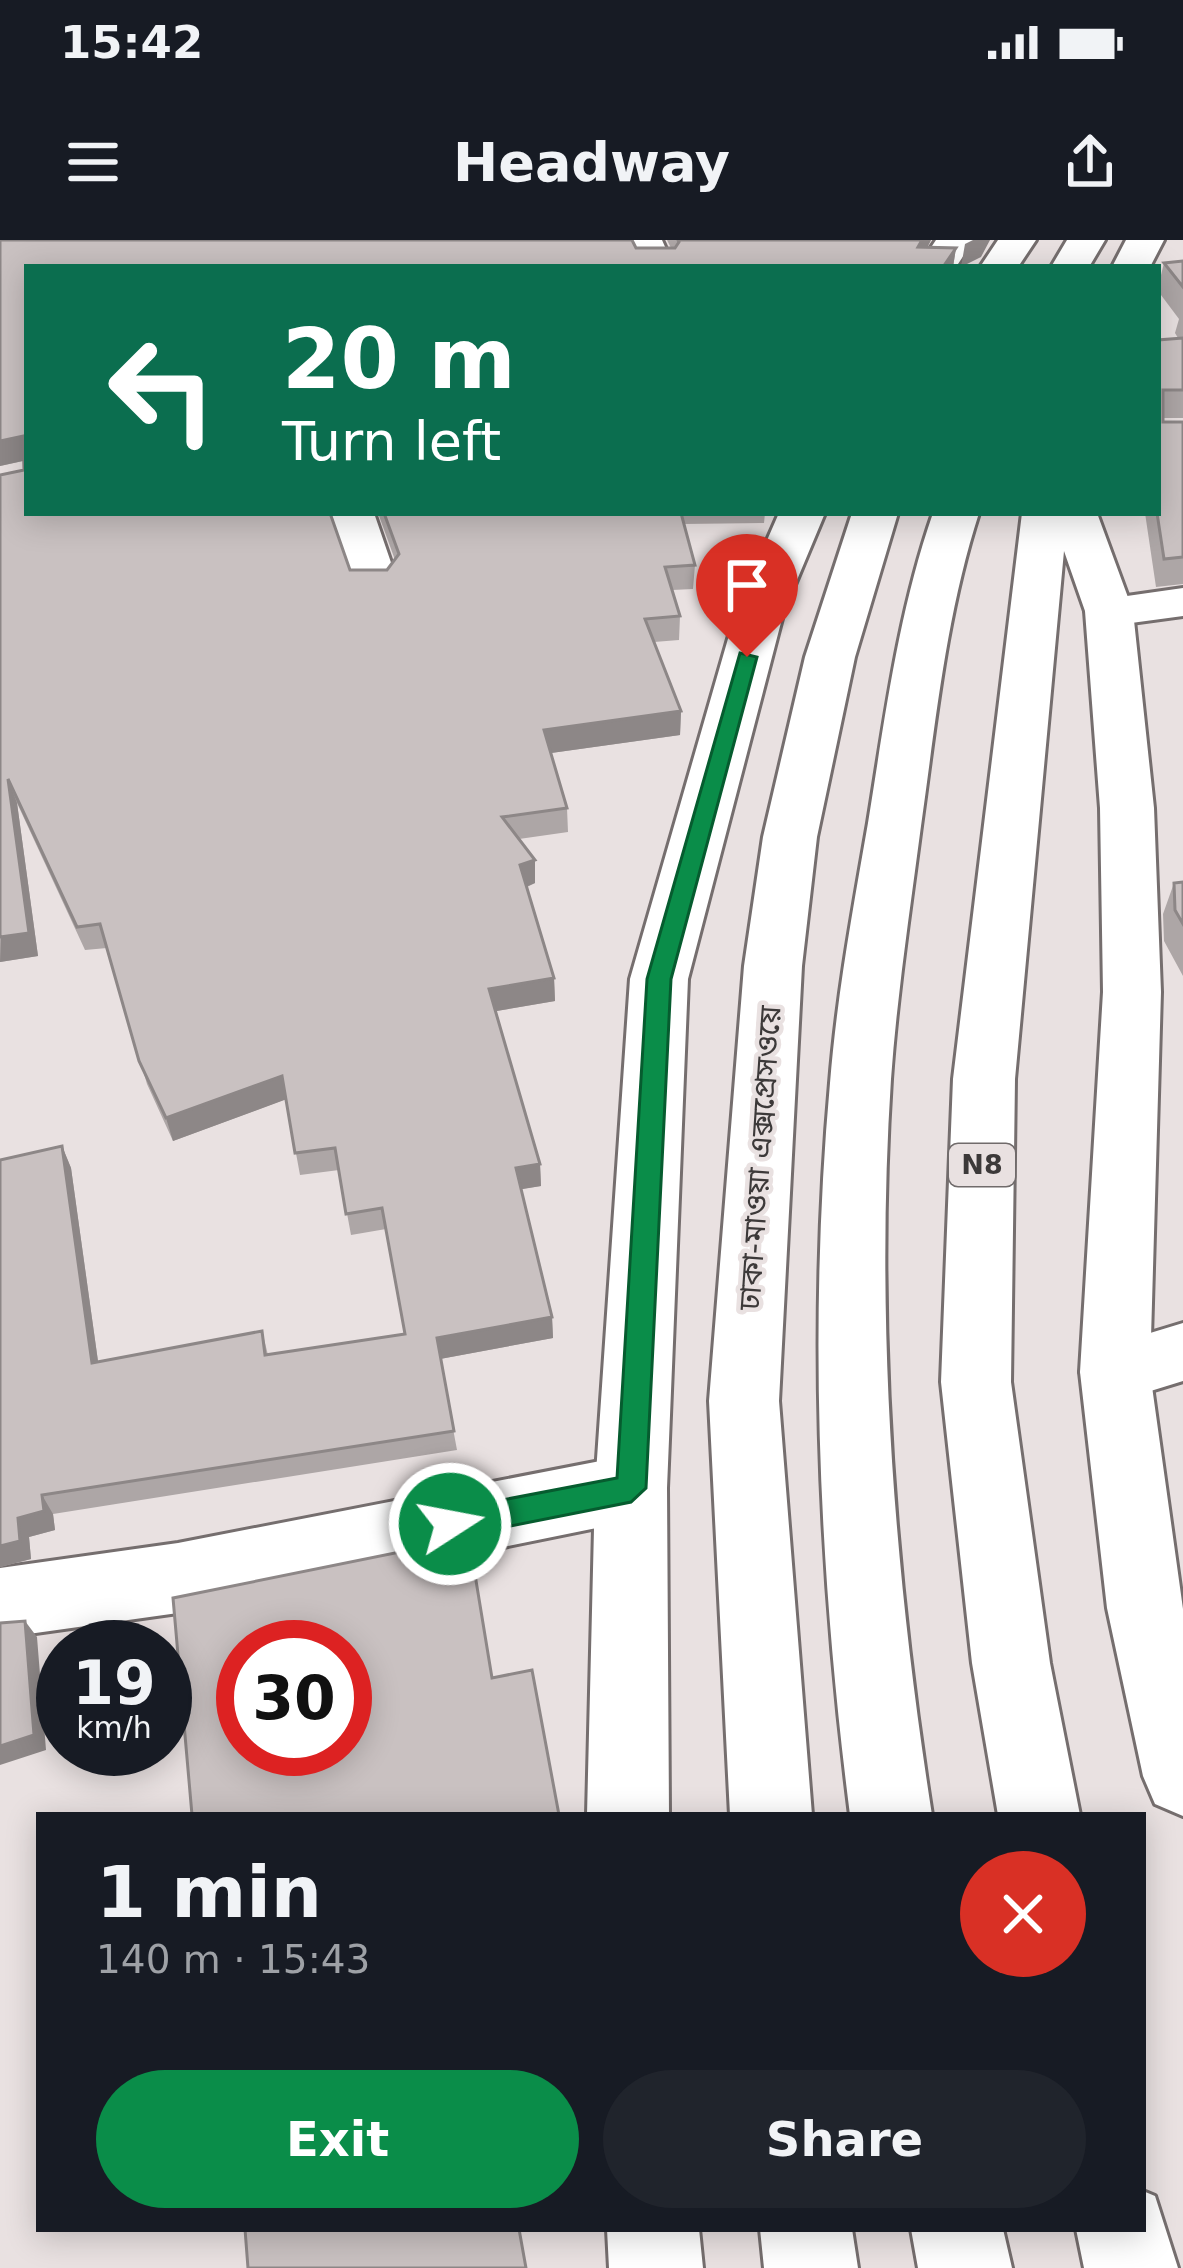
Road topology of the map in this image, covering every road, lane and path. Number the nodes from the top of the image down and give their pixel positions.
1 (352, 516) edge
2 (801, 516) edge
3 (874, 516) edge
4 (955, 516) edge
5 (1045, 516) edge
6 (1075, 516) edge
7 (373, 580) edge
8 (1183, 602) edge
9 (1108, 611) junction
10 (1183, 1352) edge
11 (1115, 1372) junction
12 (631, 1488) junction
13 (0, 1604) edge
14 (1183, 1776) edge
15 (628, 1812) edge
16 (771, 1812) edge
17 (891, 1812) edge
18 (1039, 1812) edge
19 (652, 2232) edge
20 (806, 2232) edge
21 (958, 2232) edge
22 (1123, 2232) edge
23 (656, 2268) edge
24 (811, 2268) edge
25 (965, 2268) edge
26 (1131, 2268) edge

1 - 7 main road
2 - 12 main road
3 - 16 main road, ঢাকা-মাওয়া এক্সপ্রেসওয়ে
4 - 17 main road
5 - 18 main road, N8
6 - 9 main road
8 - 9 main road
9 - 11 main road
10 - 11 main road
11 - 14 main road
12 - 13 main road
12 - 15 main road
19 - 23 main road
20 - 24 main road
21 - 25 main road
22 - 26 main road

